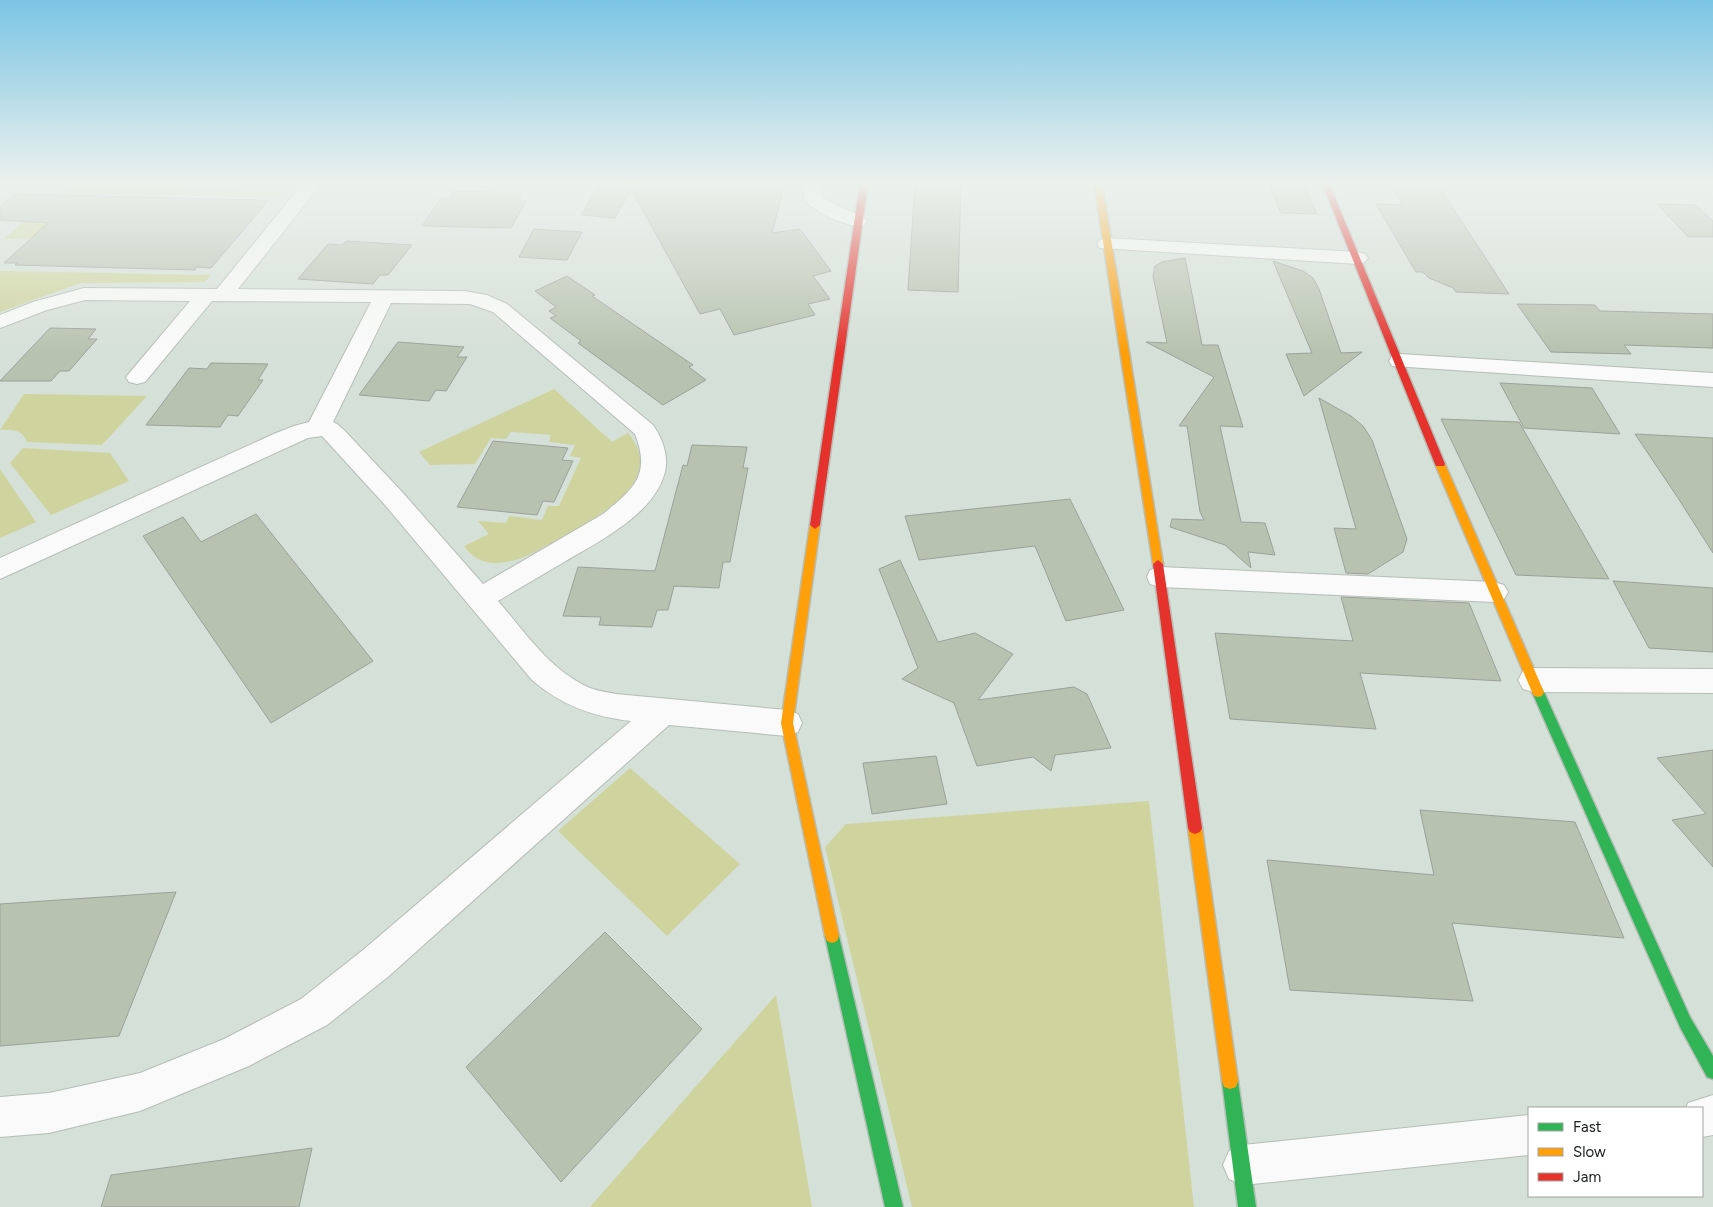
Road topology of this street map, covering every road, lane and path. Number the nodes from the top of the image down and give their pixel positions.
1 (264, 239) edge
2 (855, 239) edge
3 (1106, 239) edge
4 (1350, 239) edge
5 (1107, 244) junction
6 (1358, 258) junction
7 (215, 295) junction
8 (384, 296) junction
9 (0, 322) edge
10 (1400, 361) junction
11 (137, 377) dead end
12 (1713, 380) edge
13 (318, 428) junction
14 (0, 570) edge
15 (1160, 577) junction
16 (1494, 592) junction
17 (479, 599) junction
18 (1533, 680) junction
19 (1713, 681) edge
20 (663, 712) junction
21 (786, 723) junction
22 (1713, 1071) edge
23 (0, 1117) edge
24 (1528, 1135) edge
25 (1243, 1165) junction
26 (889, 1181) junction
27 (888, 1207) edge
28 (894, 1207) edge
29 (1247, 1207) edge

1 - 7 street
2 - 21 street
3 - 5 street
4 - 6 street
5 - 6 street
5 - 15 street
6 - 10 street
7 - 8 street
7 - 9 street
7 - 11 street
8 - 13 street
8 - 17 street
10 - 12 street
10 - 16 street
13 - 14 street
13 - 17 street
15 - 16 street
15 - 25 street
16 - 18 street
17 - 20 street
18 - 19 street
18 - 22 street
20 - 21 street
20 - 23 street
21 - 26 street
24 - 25 street
25 - 29 street
26 - 27 street
26 - 28 street

